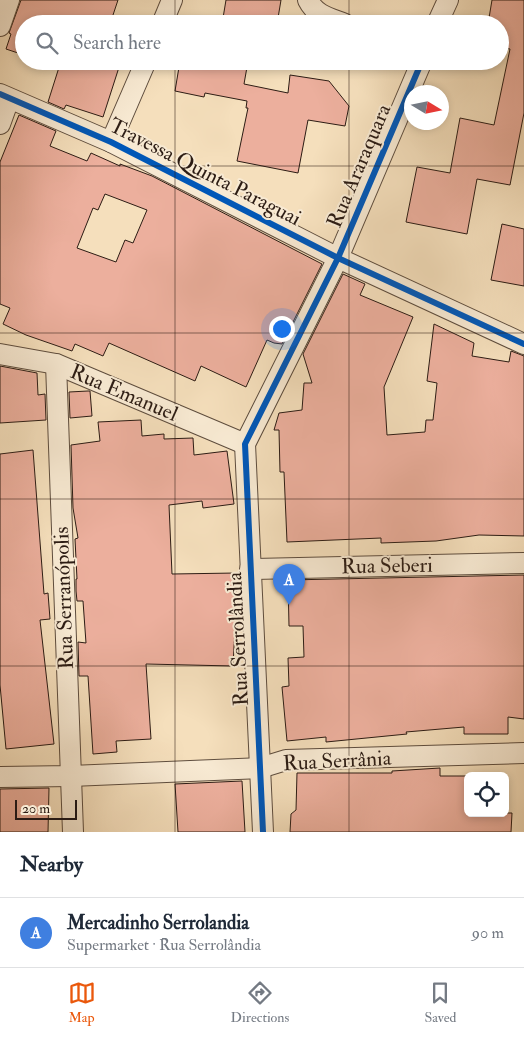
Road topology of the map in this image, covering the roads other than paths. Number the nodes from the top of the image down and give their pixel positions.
1 (9, 0) edge
2 (172, 0) edge
3 (308, 0) edge
4 (448, 0) edge
5 (166, 15) edge
6 (322, 15) edge
7 (442, 15) edge
8 (0, 26) edge
9 (142, 70) edge
10 (418, 70) edge
11 (4, 96) edge
12 (0, 124) edge
13 (111, 142) junction
14 (338, 258) junction
15 (524, 344) edge
16 (0, 354) edge
17 (56, 364) junction
18 (245, 444) junction
19 (524, 563) edge
20 (250, 569) junction
21 (524, 752) edge
22 (260, 768) junction
23 (71, 776) junction
24 (0, 777) edge
25 (73, 832) edge
26 (263, 832) edge

1 - 8 street
2 - 5 street
3 - 6 street
4 - 7 street
9 - 13 street
10 - 14 street, Rua Araraquara
11 - 12 street
11 - 13 street, Travessa Quinta Paraguai
13 - 14 street, Travessa Quinta Paraguai
14 - 15 street, Travessa Quinta Paraguai
14 - 18 street, Rua Araraquara
16 - 17 street, Rua Emanuel
17 - 18 street, Rua Emanuel
17 - 23 street, Rua Serranópolis
18 - 20 street, Rua Serrolândia
19 - 20 street, Rua Seberi
20 - 22 street, Rua Serrolândia
21 - 22 street, Rua Serrânia
22 - 23 street, Rua Serrânia
22 - 26 street, Rua Serrolândia
23 - 24 street, Rua Serrânia
23 - 25 street, Rua Serranópolis

